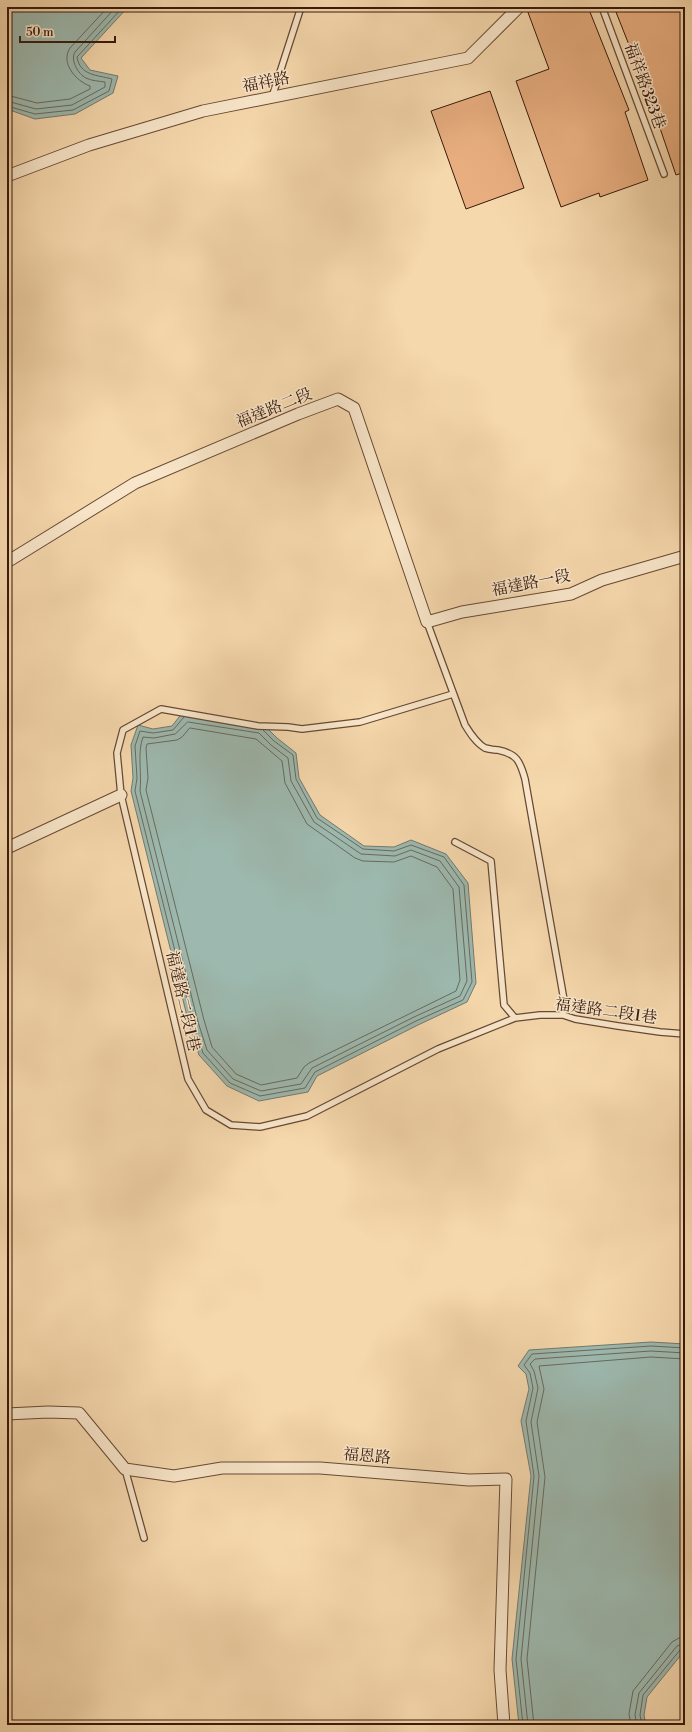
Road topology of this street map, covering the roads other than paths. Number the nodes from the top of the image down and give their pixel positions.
1 (301, 7) edge
2 (519, 7) edge
3 (602, 7) edge
4 (272, 97) junction
5 (664, 174) dead end
6 (7, 176) edge
7 (685, 556) edge
8 (7, 562) edge
9 (427, 622) junction
10 (453, 694) junction
11 (121, 795) junction
12 (455, 842) dead end
13 (7, 848) edge
14 (563, 1015) junction
15 (515, 1018) junction
16 (685, 1034) edge
17 (7, 1414) edge
18 (125, 1470) junction
19 (144, 1538) dead end
20 (504, 1725) edge

1 - 4 lane
2 - 4 street, 福祥路
3 - 5 lane, 福祥路323巷
4 - 6 street, 福祥路
7 - 9 street, 福達路一段
8 - 9 street, 福達路二段
9 - 10 lane
10 - 11 lane, 福達路二段1巷
10 - 14 lane
11 - 13 street
11 - 15 lane, 福達路二段1巷
12 - 15 lane
14 - 15 lane, 福達路二段1巷
14 - 16 lane, 福達路二段1巷
17 - 18 street
18 - 19 lane
18 - 20 street, 福恩路

